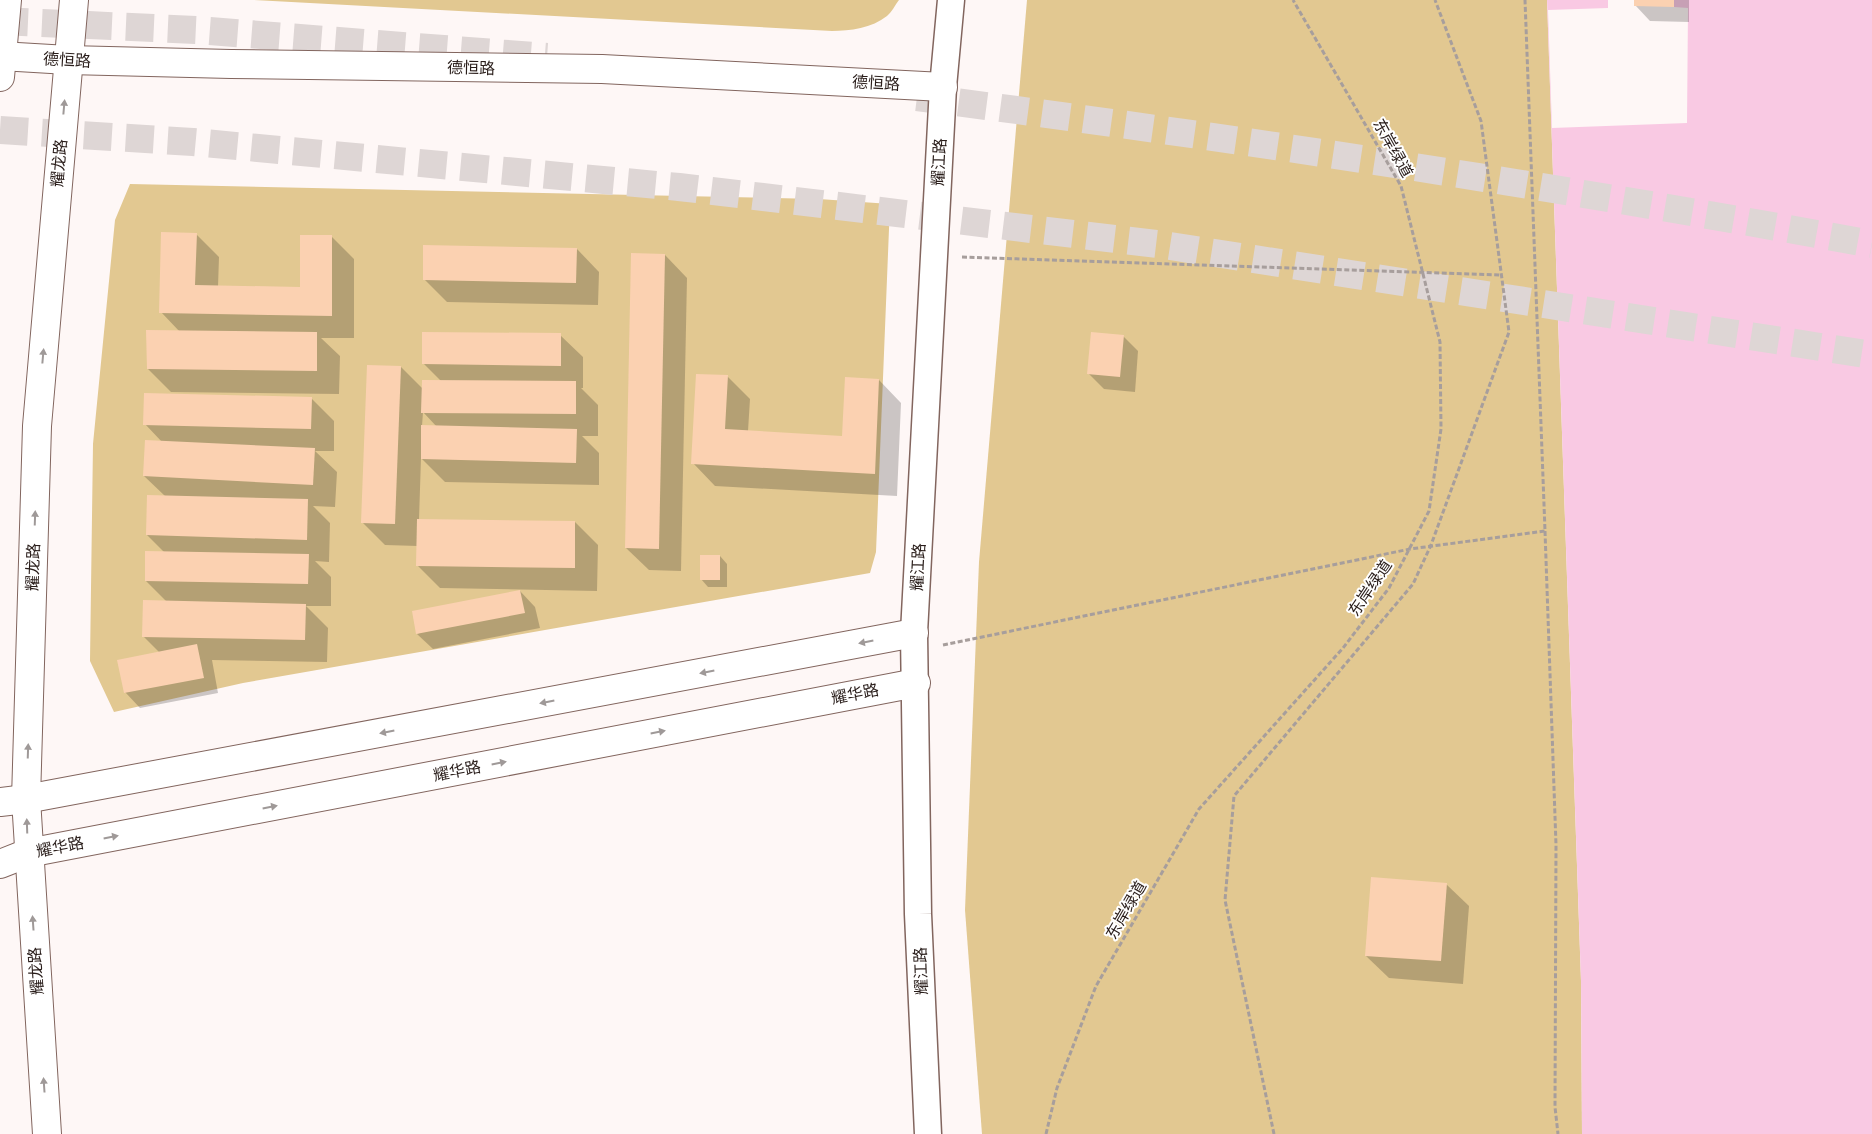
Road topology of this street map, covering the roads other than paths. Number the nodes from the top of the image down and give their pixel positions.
1 (7, 0) edge
2 (74, 0) edge
3 (950, 0) edge
4 (68, 60) junction
5 (1, 63) edge
6 (943, 87) junction
7 (915, 642) junction
8 (916, 683) junction
9 (13, 801) edge
10 (28, 853) junction
11 (0, 864) edge
12 (47, 1134) edge
13 (928, 1134) edge

1 - 5 main road
2 - 4 main road, 耀龙路
3 - 6 street, 耀江路
4 - 5 main road, 德恒路
4 - 6 main road, 德恒路
9 -> 4 main road, 耀龙路
6 - 7 street, 耀江路
7 - 8 street, 耀江路
7 -> 9 main road
10 -> 8 main road, 耀华路
8 - 13 street, 耀江路
10 -> 9 main road, 耀龙路
10 - 11 main road, 耀华路
12 -> 10 main road, 耀龙路

